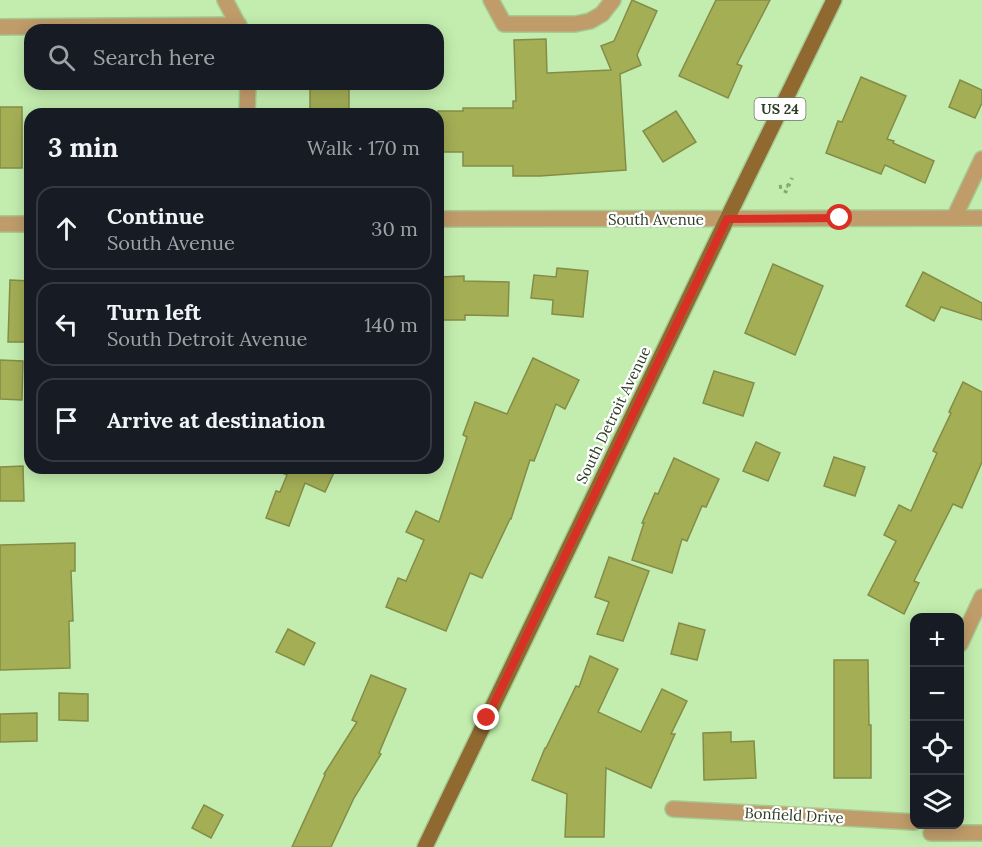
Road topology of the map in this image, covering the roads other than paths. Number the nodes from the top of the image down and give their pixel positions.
1 (225, 0) edge
2 (491, 0) edge
3 (613, 0) edge
4 (834, 0) edge
5 (238, 24) edge
6 (0, 27) edge
7 (24, 27) edge
8 (248, 90) edge
9 (247, 108) edge
10 (982, 159) edge
11 (954, 218) junction
12 (982, 218) edge
13 (444, 219) edge
14 (727, 219) junction
15 (0, 224) edge
16 (24, 224) edge
17 (982, 597) edge
18 (964, 635) edge
19 (673, 809) dead end
20 (910, 822) edge
21 (982, 833) edge
22 (931, 835) edge
23 (425, 847) edge

1 - 5 street
2 - 3 street
4 - 14 main road, South Detroit Avenue / US 24
6 - 7 street
8 - 9 street
10 - 11 street
11 - 12 street, South Avenue
11 - 14 street, South Avenue
13 - 14 street, South Avenue
14 - 23 main road, South Detroit Avenue / US 24
15 - 16 street
17 - 18 street
19 - 20 street, Bonfield Drive
21 - 22 street

